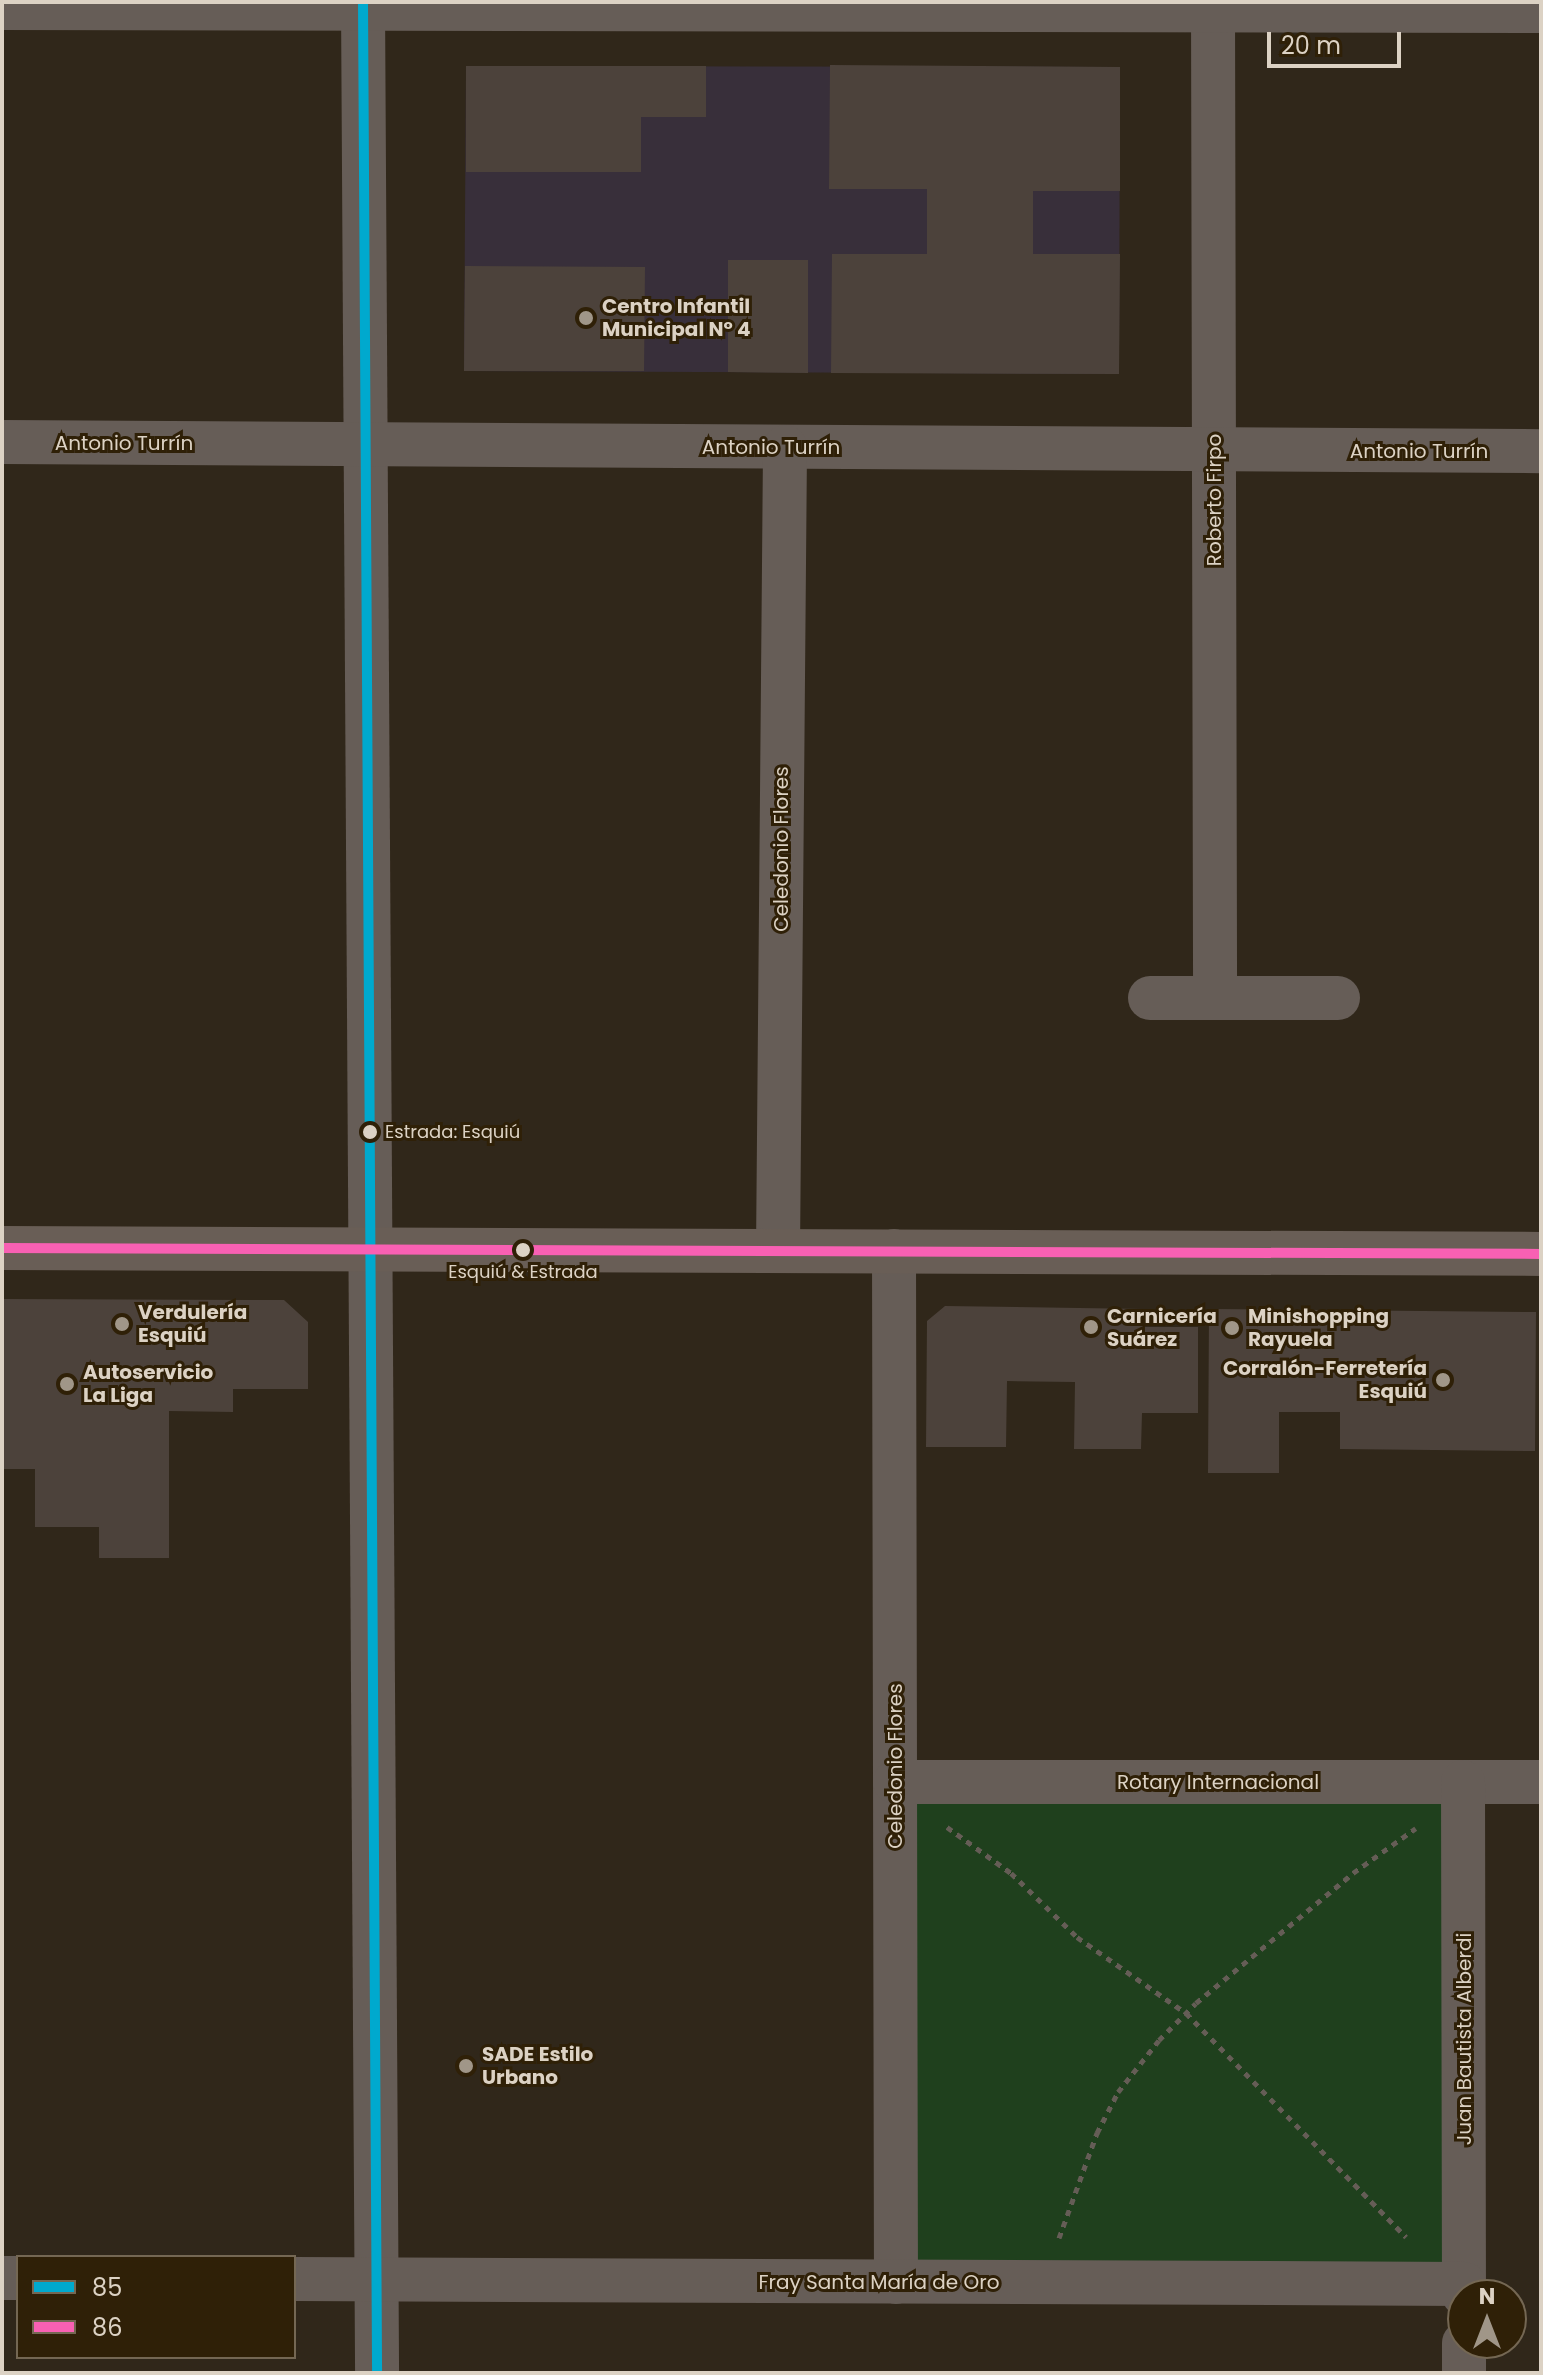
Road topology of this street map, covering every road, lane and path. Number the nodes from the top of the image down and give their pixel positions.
1 (363, 5) edge
2 (1213, 6) edge
3 (2, 8) edge
4 (1541, 11) edge
5 (2, 442) edge
6 (366, 445) junction
7 (785, 447) junction
8 (1214, 450) junction
9 (1541, 451) edge
10 (1150, 998) dead end
11 (1215, 998) junction
12 (1338, 998) dead end
13 (2, 1248) edge
14 (370, 1250) junction
15 (778, 1251) junction
16 (894, 1251) junction
17 (1541, 1254) edge
18 (895, 1782) junction
19 (1463, 1782) junction
20 (1541, 1782) edge
21 (1428, 1819) dead end
22 (938, 1821) dead end
23 (1186, 2013) junction
24 (1408, 2239) dead end
25 (1058, 2243) dead end
26 (296, 2279) edge
27 (376, 2279) junction
28 (1464, 2279) edge
29 (896, 2282) junction
30 (1447, 2289) edge
31 (377, 2373) edge

1 - 2 street
1 - 3 street
1 - 6 street
2 - 4 street
2 - 8 street, Roberto Firpo
5 - 6 street, Antonio Turrín
6 - 7 street, Antonio Turrín
6 - 14 street
7 - 8 street, Antonio Turrín
7 - 15 street, Celedonio Flores
8 - 9 street, Antonio Turrín
8 - 11 street, Roberto Firpo
10 - 11 street
11 - 12 street
13 - 14 street
14 - 15 street
14 - 27 street
15 - 16 street
16 - 17 street
16 - 18 street, Celedonio Flores
18 - 19 street, Rotary Internacional
18 - 29 street, Celedonio Flores
19 - 20 street, Rotary Internacional
19 - 28 street, Juan Bautista Alberdi
21 - 23 path
22 - 23 path
23 - 24 path
23 - 25 path
26 - 27 street, Fray Santa María de Oro
27 - 29 street, Fray Santa María de Oro
27 - 31 street
29 - 30 street, Fray Santa María de Oro

